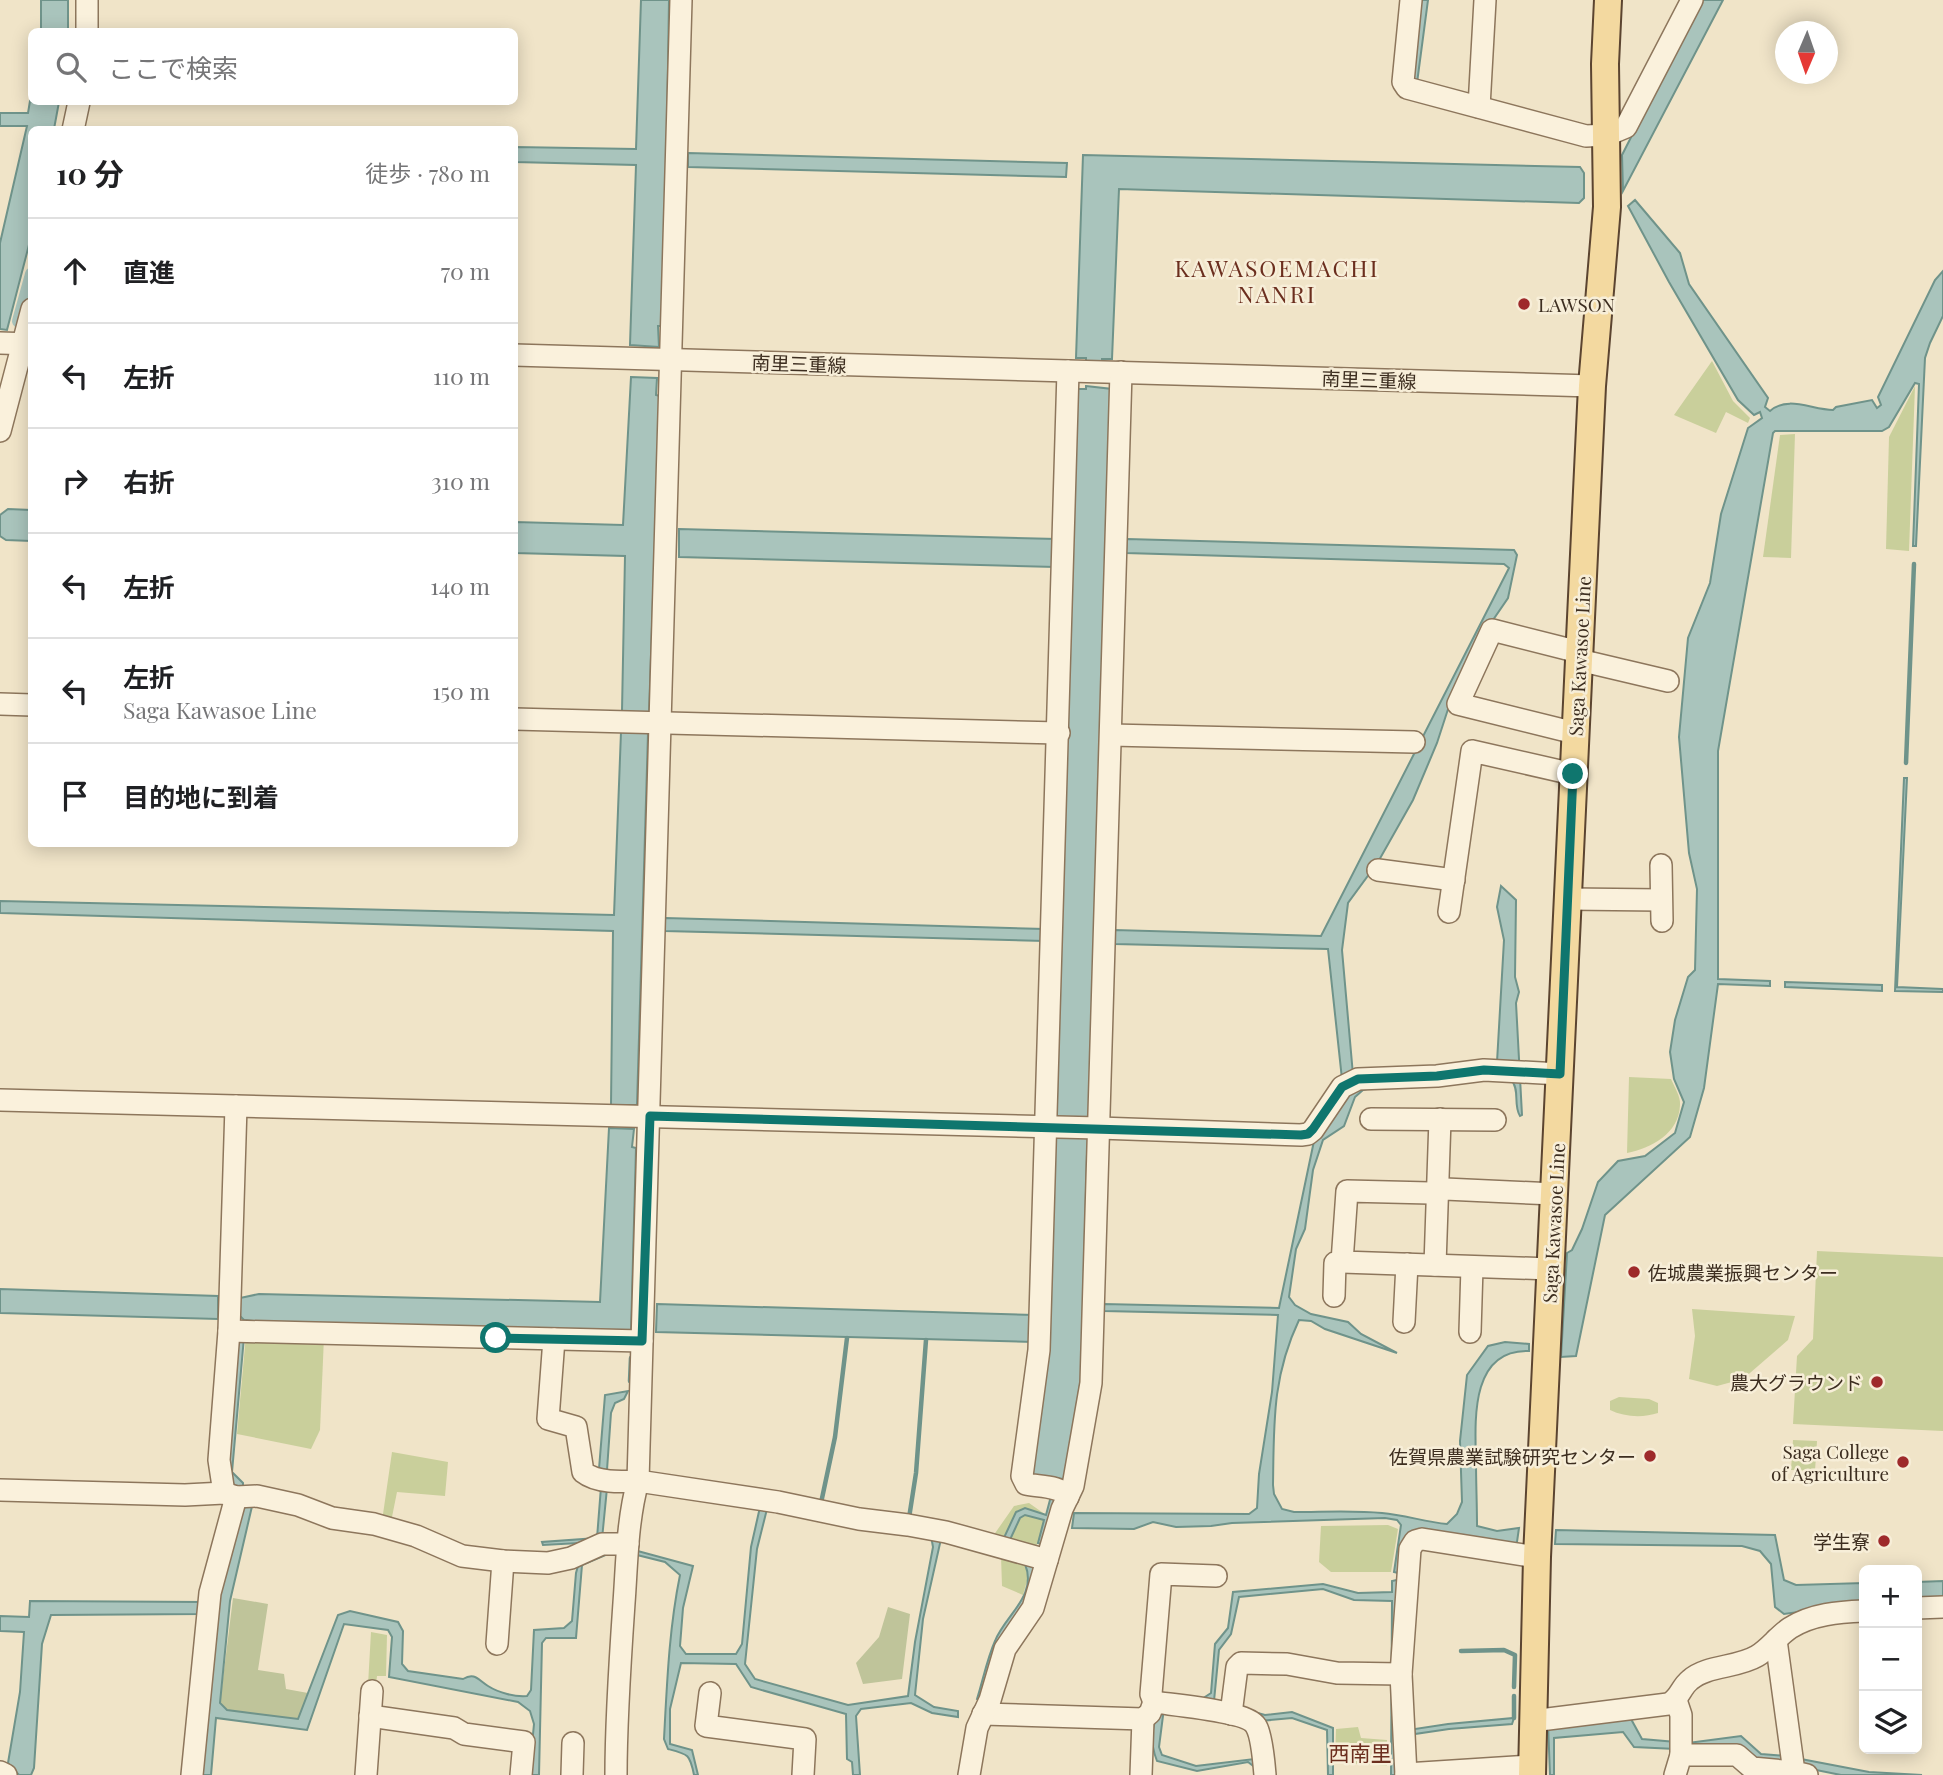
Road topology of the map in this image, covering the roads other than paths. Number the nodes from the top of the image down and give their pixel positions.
1 (87, 0) edge
2 (681, 0) edge
3 (1412, 0) edge
4 (1485, 0) edge
5 (1608, 0) edge
6 (1692, 0) edge
7 (88, 28) edge
8 (78, 105) edge
9 (1479, 107) junction
10 (74, 126) edge
11 (1607, 135) junction
12 (0, 343) edge
13 (27, 344) edge
14 (518, 355) edge
15 (671, 359) junction
16 (1094, 372) junction
17 (1592, 386) junction
18 (0, 431) edge
19 (1579, 656) junction
20 (1668, 681) dead end
21 (0, 704) edge
22 (28, 705) edge
23 (518, 719) edge
24 (660, 723) junction
25 (1059, 733) junction
26 (1575, 733) junction
27 (1111, 735) junction
28 (1414, 742) dead end
29 (1573, 774) junction
30 (1661, 865) dead end
31 (1378, 870) dead end
32 (1454, 880) junction
33 (1568, 899) junction
34 (1449, 912) dead end
35 (1560, 1074) junction
36 (0, 1100) edge
37 (236, 1106) junction
38 (650, 1116) junction
39 (1371, 1119) dead end
40 (1440, 1119) junction
41 (1495, 1120) dead end
42 (1073, 1127) junction
43 (1438, 1191) junction
44 (1554, 1194) junction
45 (1342, 1262) junction
46 (1407, 1264) junction
47 (1435, 1265) junction
48 (1472, 1267) junction
49 (1551, 1269) junction
50 (1334, 1296) dead end
51 (1404, 1322) dead end
52 (229, 1331) junction
53 (1470, 1332) dead end
54 (554, 1339) junction
55 (642, 1341) junction
56 (638, 1481) junction
57 (0, 1490) edge
58 (1057, 1491) junction
59 (230, 1495) junction
60 (628, 1544) junction
61 (1537, 1557) junction
62 (503, 1560) junction
63 (1047, 1560) junction
64 (1216, 1576) dead end
65 (1943, 1607) edge
66 (1922, 1608) edge
67 (1859, 1611) edge
68 (1776, 1640) junction
69 (497, 1644) dead end
70 (1395, 1674) junction
71 (372, 1691) dead end
72 (710, 1693) dead end
73 (1676, 1700) junction
74 (1149, 1710) junction
75 (1232, 1710) junction
76 (983, 1714) junction
77 (370, 1716) junction
78 (1532, 1721) junction
79 (573, 1742) dead end
80 (1678, 1765) edge
81 (1532, 1771) edge
82 (0, 1772) edge
83 (1406, 1774) edge
84 (1801, 1774) edge
85 (6, 1775) edge
86 (192, 1775) edge
87 (366, 1775) edge
88 (521, 1775) edge
89 (572, 1775) edge
90 (616, 1775) edge
91 (803, 1775) edge
92 (969, 1775) edge
93 (1141, 1775) edge
94 (1265, 1775) edge

1 - 7 street
2 - 15 street
3 - 9 street
4 - 9 street
5 - 11 main road, Saga Kawasoe Line
6 - 11 street
8 - 10 street
9 - 11 street
11 - 17 main road, Saga Kawasoe Line
12 - 13 street
13 - 18 street
14 - 15 street, 南里三重線
15 - 16 street, 南里三重線
15 - 24 street
16 - 17 street, 南里三重線
16 - 25 street
16 - 27 street
17 - 19 main road, Saga Kawasoe Line
19 - 20 street
19 - 26 main road, Saga Kawasoe Line
19 - 26 street
21 - 22 street
23 - 24 street
24 - 25 street
24 - 38 street
25 - 42 street
26 - 29 main road, Saga Kawasoe Line
27 - 28 street
27 - 42 street
29 - 32 street
29 - 33 main road, Saga Kawasoe Line
30 - 33 street
31 - 32 street
32 - 34 street
33 - 35 main road, Saga Kawasoe Line
35 - 42 street
35 - 44 main road, Saga Kawasoe Line
36 - 37 street
37 - 38 street
37 - 52 street
38 - 42 street
38 - 55 street
39 - 40 street
40 - 41 street
40 - 43 street
42 - 58 street
42 - 58 street
43 - 44 street
43 - 45 street
43 - 47 street
44 - 49 main road, Saga Kawasoe Line
45 - 46 street
45 - 50 street
46 - 47 street
46 - 51 street
47 - 48 street
48 - 49 street
48 - 53 street
49 - 61 main road, Saga Kawasoe Line
52 - 54 street
52 - 59 street
54 - 55 street
54 - 56 street
55 - 56 street
56 - 60 street
56 - 63 street
57 - 59 street
58 - 63 street
59 - 62 street
59 - 86 street
60 - 62 street
60 - 90 street
61 - 70 street
61 - 78 main road, Saga Kawasoe Line
62 - 69 street
63 - 76 street
64 - 74 street
65 - 66 street
67 - 68 street
68 - 73 street
68 - 84 street
70 - 75 street
70 - 83 street
71 - 77 street
72 - 91 street
73 - 78 street
73 - 80 street
74 - 75 street
74 - 76 street
74 - 93 street
75 - 94 street
76 - 92 street
77 - 87 street
77 - 88 street
78 - 81 main road, Saga Kawasoe Line
79 - 89 street
80 - 84 street
81 - 83 street
82 - 85 street

